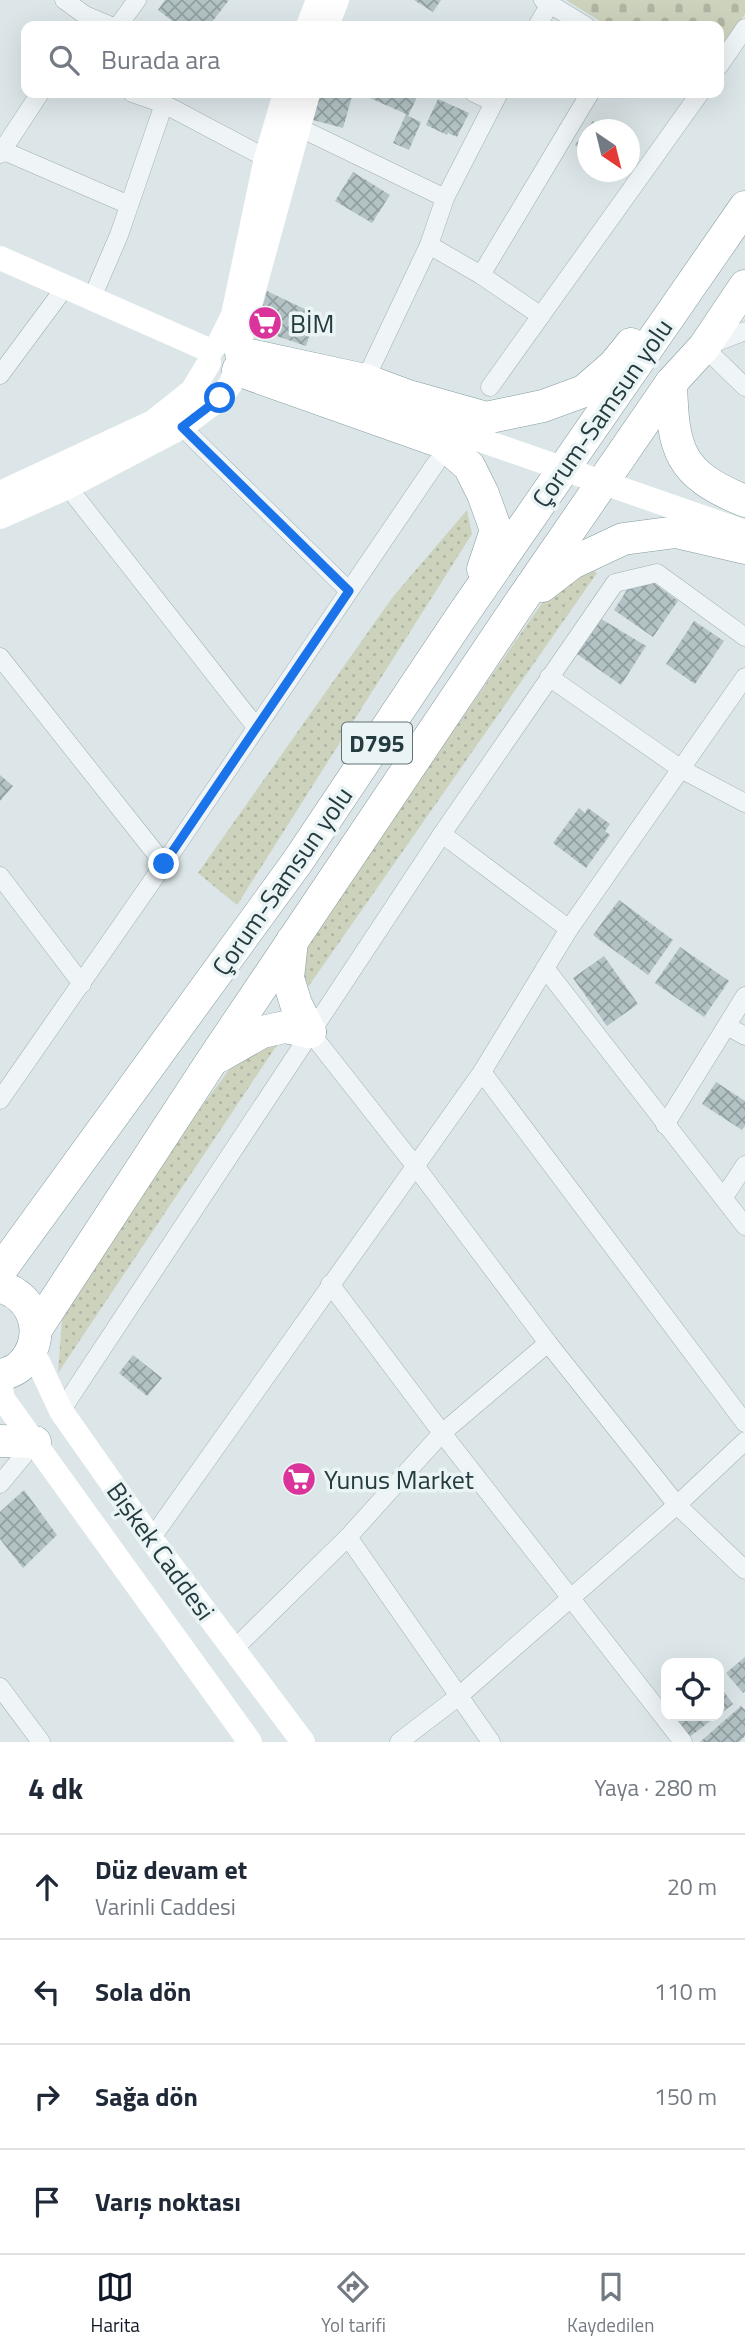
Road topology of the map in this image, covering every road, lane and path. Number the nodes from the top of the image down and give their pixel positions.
1 (64, 0) edge
2 (137, 0) edge
3 (547, 2) edge
4 (82, 21) edge
5 (122, 21) edge
6 (539, 21) edge
7 (578, 21) edge
8 (745, 28) edge
9 (724, 59) edge
10 (37, 98) edge
11 (147, 98) edge
12 (284, 98) edge
13 (307, 98) edge
14 (496, 98) edge
15 (587, 98) edge
16 (693, 98) edge
17 (164, 104) junction
18 (298, 127) junction
19 (2, 152) edge
20 (266, 158) junction
21 (445, 198) junction
22 (130, 205) junction
23 (739, 215) edge
24 (429, 245) junction
25 (0, 258) edge
26 (481, 275) junction
27 (66, 286) junction
28 (745, 286) edge
29 (92, 298) junction
30 (541, 316) junction
31 (745, 331) edge
32 (704, 347) junction
33 (229, 358) junction
34 (0, 375) edge
35 (365, 380) junction
36 (671, 383) junction
37 (491, 387) dead end
38 (745, 387) edge
39 (182, 427) junction
40 (436, 463) dead end
41 (68, 487) junction
42 (0, 493) edge
43 (745, 501) edge
44 (0, 517) edge
45 (745, 532) edge
46 (745, 548) edge
47 (349, 591) junction
48 (521, 601) junction
49 (459, 620) junction
50 (745, 637) edge
51 (0, 657) edge
52 (549, 677) junction
53 (745, 677) edge
54 (256, 727) junction
55 (681, 769) junction
56 (745, 803) edge
57 (442, 834) junction
58 (164, 864) junction
59 (0, 876) edge
60 (569, 929) junction
61 (292, 940) junction
62 (545, 968) junction
63 (82, 984) junction
64 (745, 996) edge
65 (727, 1026) junction
66 (310, 1032) junction
67 (745, 1036) edge
68 (211, 1062) junction
69 (482, 1072) junction
70 (0, 1100) edge
71 (665, 1125) junction
72 (745, 1165) edge
73 (416, 1167) junction
74 (724, 1197) junction
75 (745, 1226) edge
76 (0, 1271) edge
77 (330, 1284) junction
78 (0, 1287) edge
79 (35, 1339) junction
80 (548, 1343) junction
81 (0, 1376) edge
82 (0, 1382) edge
83 (61, 1411) junction
84 (745, 1423) edge
85 (442, 1433) junction
86 (0, 1441) edge
87 (745, 1441) edge
88 (35, 1442) junction
89 (0, 1484) edge
90 (677, 1505) junction
91 (348, 1537) junction
92 (151, 1539) junction
93 (745, 1570) edge
94 (569, 1597) junction
95 (233, 1650) junction
96 (0, 1687) edge
97 (458, 1696) junction
98 (34, 1739) edge
99 (250, 1742) edge
100 (303, 1742) edge
101 (400, 1742) edge
102 (491, 1742) edge
103 (682, 1742) edge

1 - 4 street
2 - 5 street
3 - 6 street
3 - 7 street
8 - 9 street
10 - 19 street
11 - 17 street
12 - 20 street
13 - 18 street
14 - 21 street
15 - 26 street
16 - 30 street
17 - 20 street
17 - 22 street
18 - 21 street
18 - 33 street
19 - 22 street
20 - 33 street
21 - 24 street
22 - 29 street
23 - 35 highway
23 - 49 highway, Çorum-Samsun yolu / D795
24 - 26 street
24 - 35 street
25 - 27 street
26 - 30 street
27 - 29 street
27 - 34 street
28 - 32 highway, Çorum-Samsun yolu / D795
29 - 33 street
30 - 37 street
31 - 32 street
32 - 36 highway, Çorum-Samsun yolu / D795
32 - 38 street
33 - 35 highway
33 - 39 street
33 - 42 street
33 - 45 street, bridge
33 - 49 highway
36 - 43 highway
36 - 48 highway, Çorum-Samsun yolu / D795
39 - 41 street
39 - 47 street
40 - 47 street
41 - 44 street
41 - 54 street
46 - 48 highway
47 - 54 street
48 - 61 highway, Çorum-Samsun yolu / D795
49 - 76 highway, Çorum-Samsun yolu / D795
50 - 52 street
51 - 58 street
52 - 55 street
52 - 57 street
53 - 55 street
54 - 58 street
55 - 56 street
55 - 60 street
57 - 60 street
57 - 66 street
58 - 63 street
59 - 63 street
60 - 62 street
61 - 66 highway
61 - 68 highway, Çorum-Samsun yolu / D795
62 - 69 street
62 - 71 street
63 - 70 street
64 - 65 street
65 - 67 street
65 - 71 street
66 - 68 highway
66 - 73 street
66 - 83 street
68 - 79 highway, Çorum-Samsun yolu / D795
69 - 73 street
69 - 84 street
71 - 74 street
72 - 74 street
73 - 77 street
73 - 80 street
74 - 75 street
77 - 85 street
77 - 92 street
78 - 79 highway
79 - 81 highway, Çorum-Samsun yolu / D795
79 - 83 street, Bişkek Caddesi
80 - 85 street
80 - 90 street
82 - 88 street, Bişkek Caddesi
83 - 92 street, Bişkek Caddesi
85 - 91 street
85 - 94 street
86 - 88 highway
87 - 90 street
88 - 89 street
88 - 99 street, Bişkek Caddesi
90 - 93 street
90 - 94 street
91 - 95 street
91 - 97 street
92 - 95 street, Bişkek Caddesi
94 - 97 street
94 - 103 street
95 - 100 street, Bişkek Caddesi
96 - 98 street
97 - 101 street
97 - 102 street

